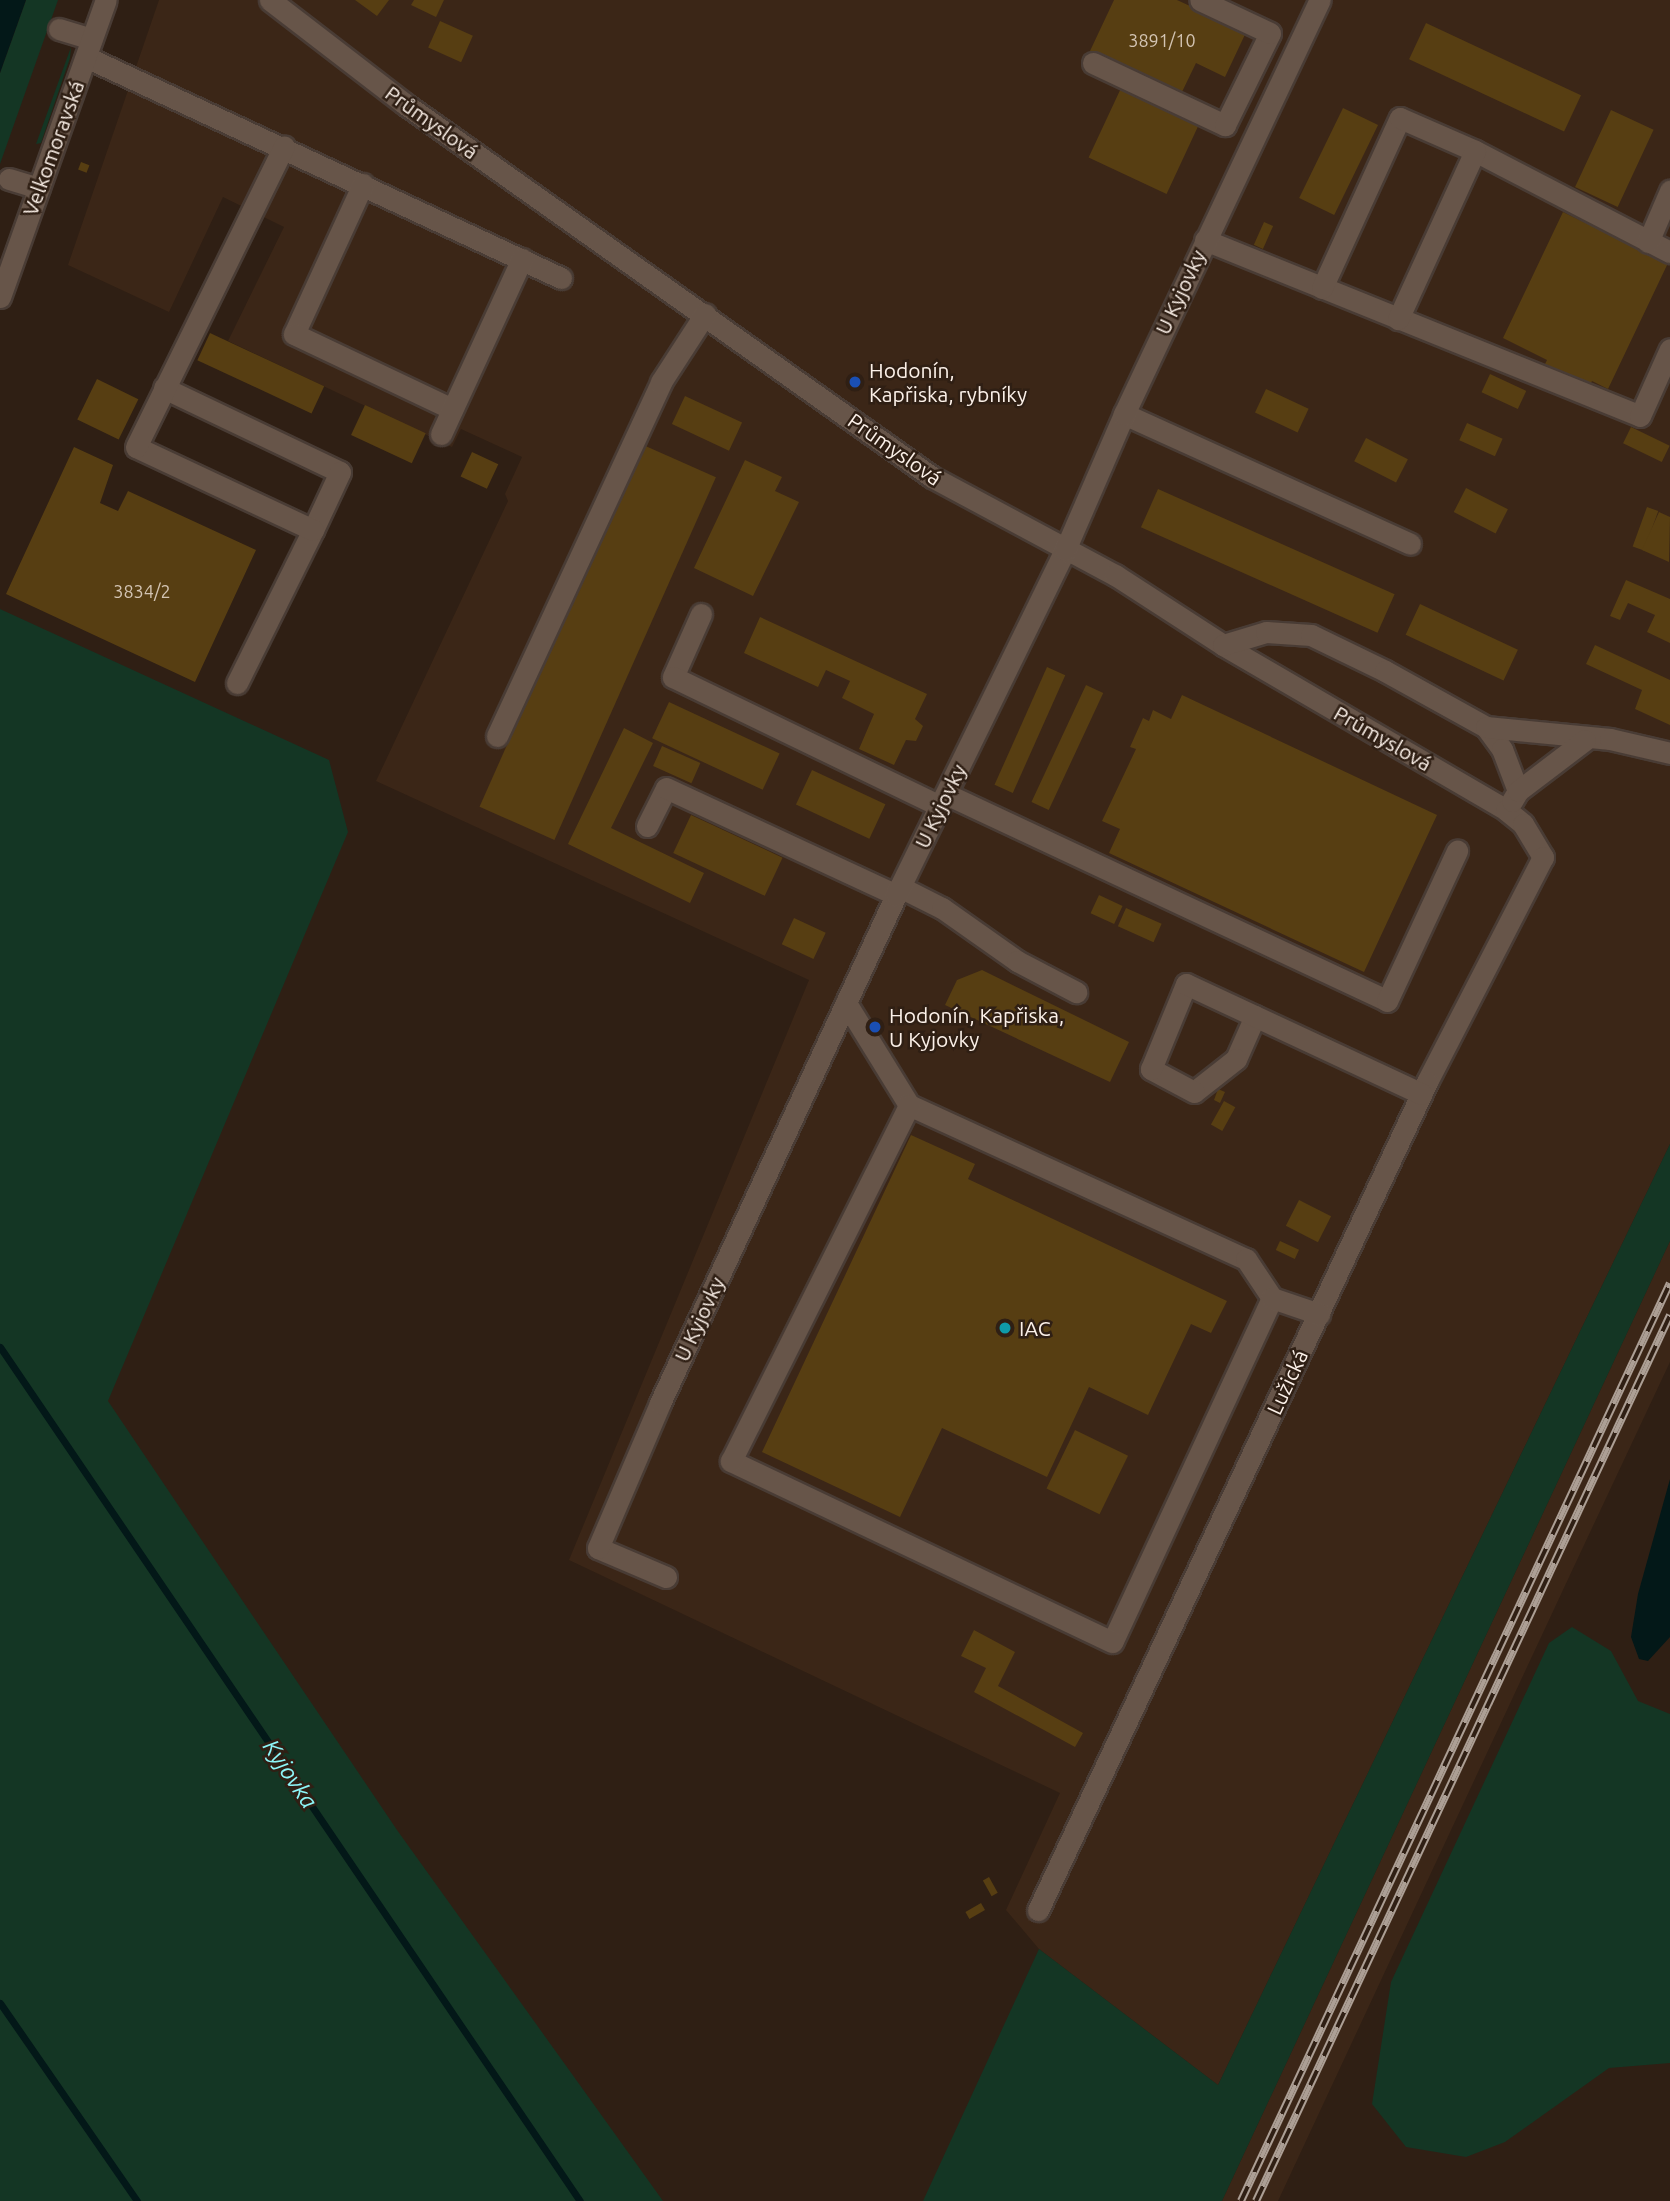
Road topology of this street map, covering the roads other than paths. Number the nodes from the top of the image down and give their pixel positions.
1 (106, 0) edge
2 (270, 0) edge
3 (1200, 0) edge
4 (1320, 0) edge
5 (59, 29) dead end
6 (1270, 33) junction
7 (1297, 47) junction
8 (89, 48) junction
9 (1093, 63) dead end
10 (1225, 125) junction
11 (1254, 139) junction
12 (284, 146) junction
13 (1475, 151) junction
14 (9, 179) dead end
15 (363, 184) junction
16 (39, 188) junction
17 (1670, 191) edge
18 (1205, 240) junction
19 (1648, 242) junction
20 (1670, 252) edge
21 (522, 259) junction
22 (561, 278) dead end
23 (1322, 288) junction
24 (0, 297) edge
25 (705, 314) junction
26 (1398, 319) junction
27 (1670, 349) edge
28 (164, 388) junction
29 (452, 409) junction
30 (1124, 414) junction
31 (441, 434) dead end
32 (313, 530) junction
33 (1410, 544) dead end
34 (1065, 550) junction
35 (701, 614) dead end
36 (1223, 645) junction
37 (237, 684) dead end
38 (1486, 727) junction
39 (498, 736) dead end
40 (1585, 740) junction
41 (1670, 753) edge
42 (1518, 791) junction
43 (943, 800) junction
44 (1506, 810) junction
45 (647, 826) dead end
46 (1457, 851) dead end
47 (1543, 857) joint
48 (898, 891) junction
49 (1076, 992) dead end
50 (846, 1003) junction
51 (1255, 1016) junction
52 (1422, 1094) junction
53 (909, 1105) junction
54 (1272, 1298) junction
55 (1319, 1314) junction
56 (666, 1577) dead end
57 (1038, 1910) dead end

1 - 8 street, Velkomoravská
2 - 25 street, Průmyslová
3 - 6 street
4 - 7 street, U Kyjovky
5 - 8 street
6 - 7 street
6 - 10 street
7 - 11 street, U Kyjovky
8 - 12 street
8 - 16 street, Velkomoravská
9 - 10 street
10 - 11 street
11 - 18 street, U Kyjovky
12 - 15 street
12 - 28 street
13 - 19 street
13 - 23 street
13 - 26 street
14 - 16 street
15 - 21 street
15 - 29 street
16 - 24 street, Velkomoravská
17 - 19 street
18 - 23 street
18 - 30 street, U Kyjovky
19 - 20 street
21 - 22 street
21 - 29 street
23 - 26 street
25 - 34 street, Průmyslová
25 - 39 street
26 - 27 street
28 - 32 street
28 - 32 street
29 - 31 street
30 - 33 street
30 - 34 street, U Kyjovky
32 - 37 street
34 - 36 street, Průmyslová
34 - 43 street, U Kyjovky
35 - 43 street
36 - 38 street
36 - 44 street, Průmyslová
38 - 40 street
38 - 42 street
40 - 41 street
40 - 42 street
42 - 44 street
43 - 46 street
43 - 48 street, U Kyjovky
44 - 47 street, Průmyslová
45 - 48 street
47 - 52 street, Lužická
48 - 49 street
48 - 50 street, U Kyjovky
50 - 53 street
50 - 56 street, U Kyjovky
51 - 51 street
51 - 52 street
52 - 55 street, Lužická
53 - 54 street
53 - 54 street
54 - 55 street
55 - 57 street, Lužická

